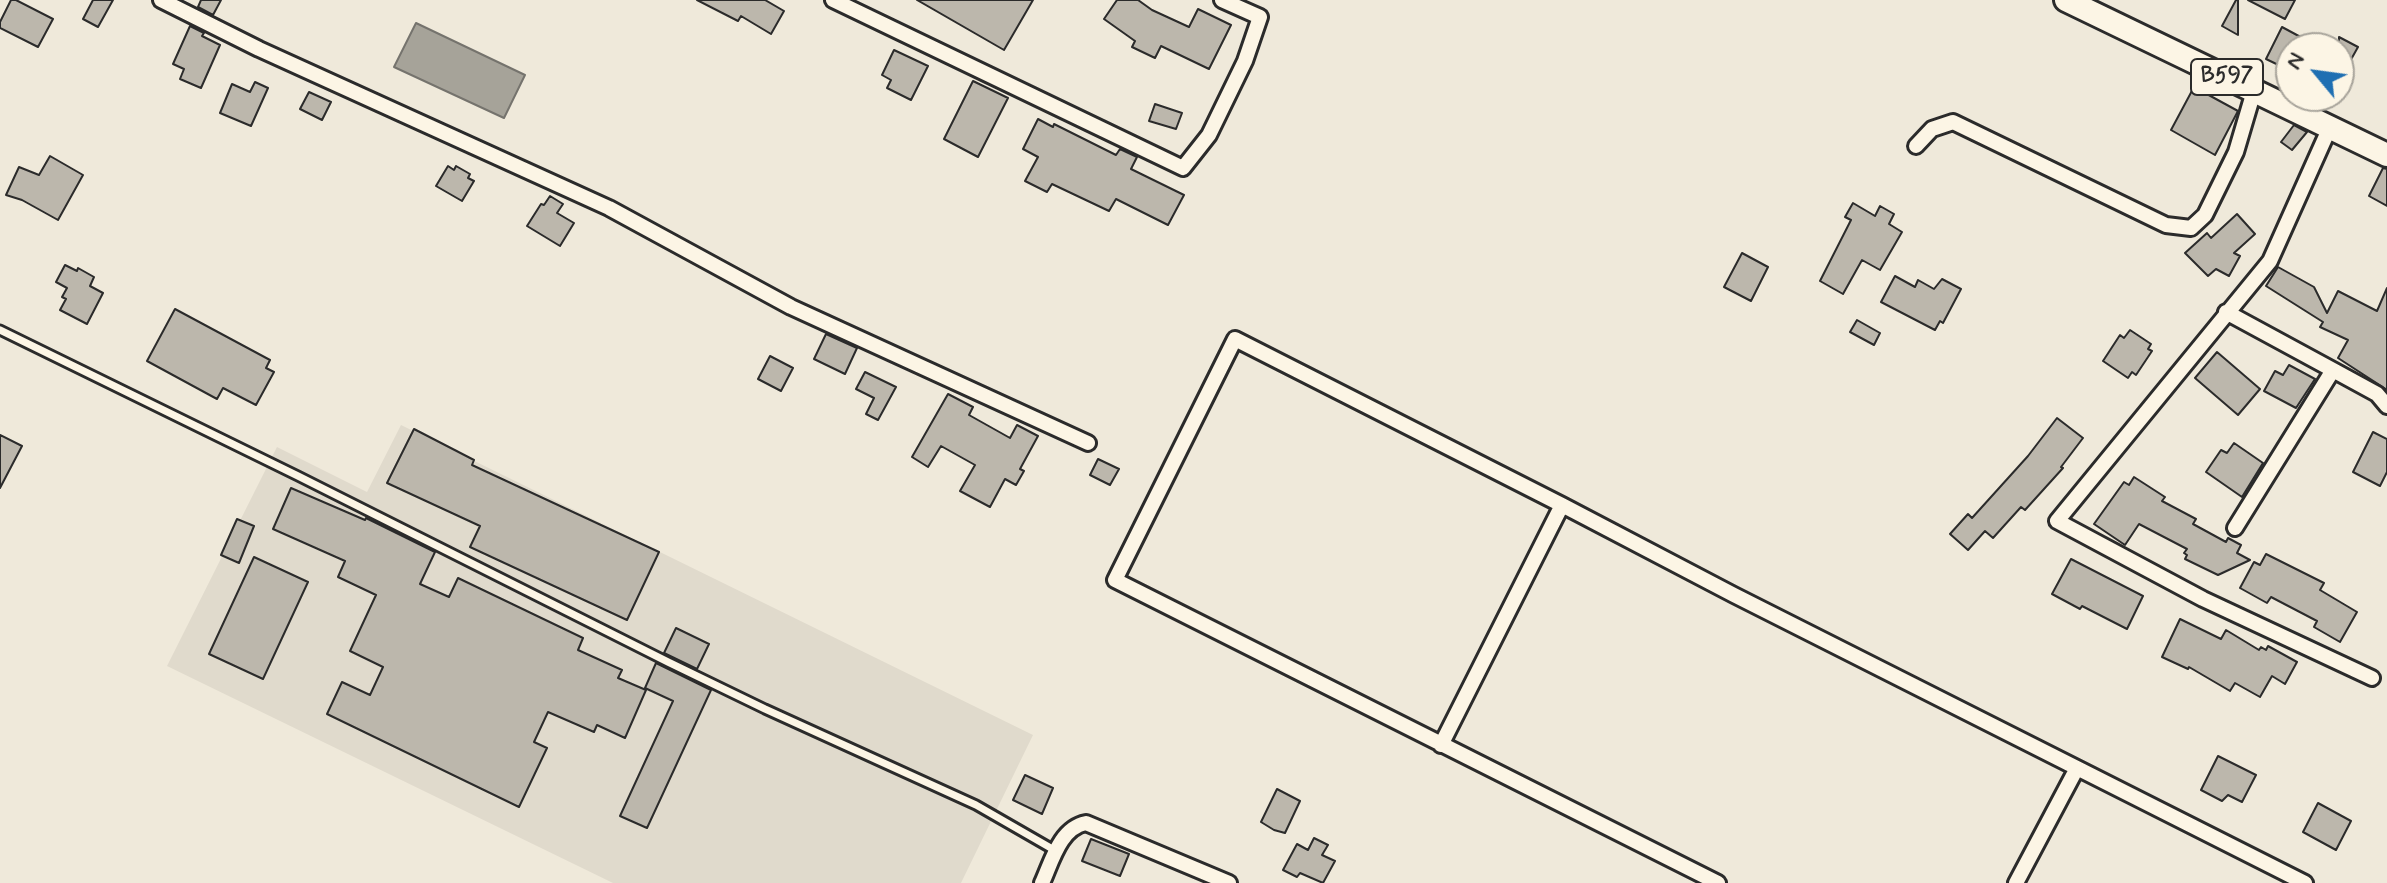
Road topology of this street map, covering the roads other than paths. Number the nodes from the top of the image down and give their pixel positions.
1 (161, 0) edge
2 (833, 0) edge
3 (1222, 0) edge
4 (2066, 0) edge
5 (2254, 91) junction
6 (2330, 127) junction
7 (1916, 146) dead end
8 (2387, 155) edge
9 (2226, 312) junction
10 (0, 330) edge
11 (2333, 370) junction
12 (2387, 406) edge
13 (1088, 443) dead end
14 (1562, 505) junction
15 (2235, 528) dead end
16 (2299, 641) dead end
17 (2372, 678) junction
18 (2387, 686) edge
19 (1441, 745) junction
20 (2077, 768) junction
21 (1057, 851) junction
22 (1205, 879) edge
23 (1042, 883) edge
24 (1229, 883) edge
25 (1718, 883) edge
26 (2016, 883) edge
27 (2305, 883) edge

1 - 13 street
2 - 3 street
4 - 5 main road, B597
5 - 6 main road, B597
5 - 7 street
6 - 8 main road, B597
6 - 9 street
9 - 11 street
9 - 17 street
10 - 21 lane
11 - 12 street
11 - 15 street
14 - 19 street
14 - 19 street
14 - 20 street
16 - 17 street
17 - 18 street
19 - 25 street
20 - 26 street
20 - 27 street
21 - 22 street
21 - 23 street
22 - 24 street

